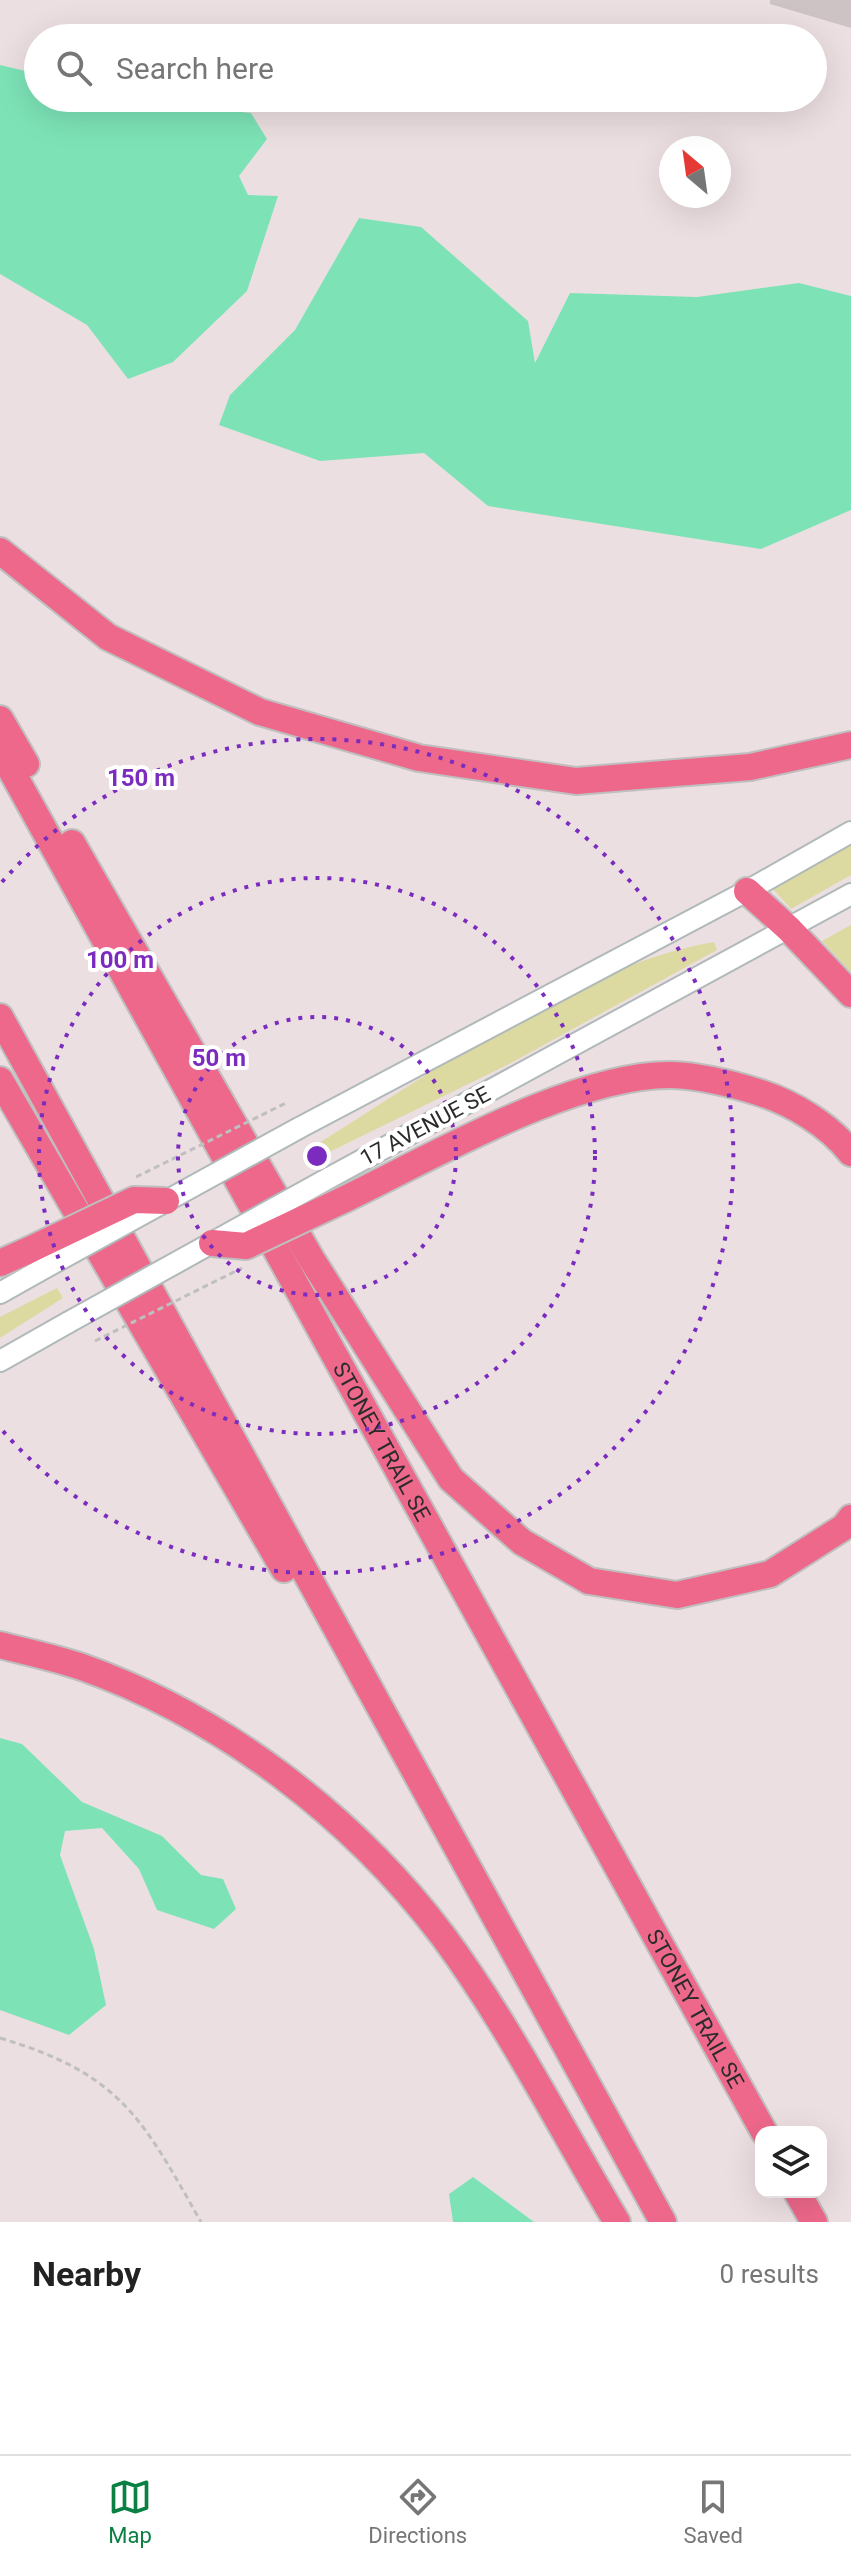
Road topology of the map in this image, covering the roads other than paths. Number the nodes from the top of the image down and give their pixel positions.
1 (0, 551) edge
2 (0, 719) edge
3 (851, 745) edge
4 (0, 750) edge
5 (851, 832) edge
6 (747, 891) junction
7 (851, 894) edge
8 (789, 929) junction
9 (851, 994) edge
10 (0, 1017) edge
11 (0, 1080) edge
12 (851, 1153) edge
13 (336, 1189) junction
14 (166, 1201) joint
15 (212, 1243) joint
16 (33, 1261) junction
17 (0, 1263) edge
18 (0, 1293) edge
19 (0, 1361) edge
20 (851, 1518) edge
21 (0, 1645) edge
22 (394, 1733) junction
23 (761, 2126) edge
24 (800, 2198) edge
25 (617, 2222) edge
26 (663, 2222) edge
27 (814, 2222) edge

1 - 3 highway
2 - 20 highway
4 - 23 highway, STONEY TRAIL SE
5 - 6 main road
6 - 8 highway
6 - 14 main road, bridge
7 - 8 main road, 17 AVENUE SE
8 - 9 highway
8 - 13 main road, 17 AVENUE SE
10 - 22 highway
11 - 22 highway
12 - 13 highway
13 - 15 highway, bridge
14 - 16 highway, bridge
15 - 19 main road, bridge
16 - 17 highway
16 - 18 main road
21 - 25 highway
22 - 26 highway
24 - 27 highway

